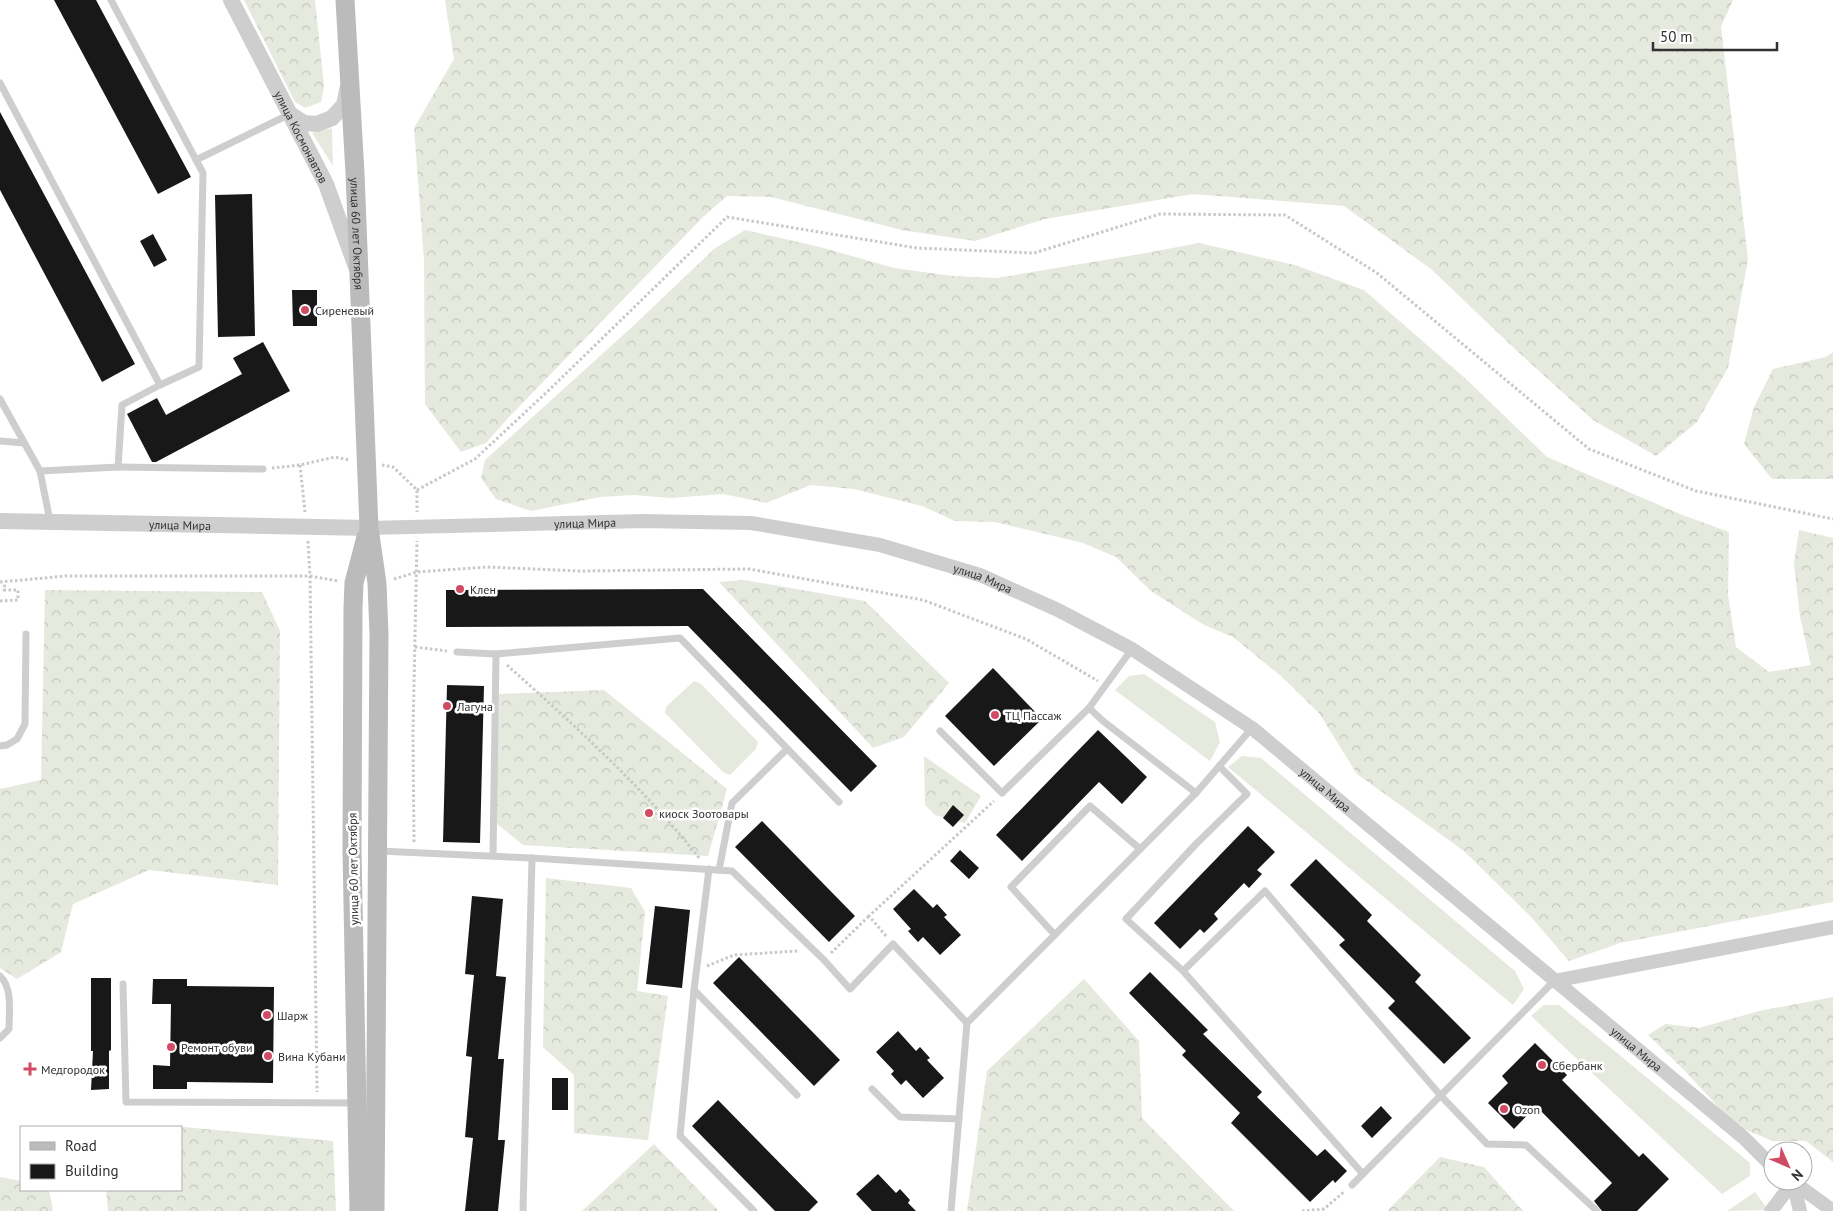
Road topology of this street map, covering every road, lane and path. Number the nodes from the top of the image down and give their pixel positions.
1 (111, 0) edge
2 (231, 0) edge
3 (345, 0) edge
4 (349, 76) junction
5 (0, 83) edge
6 (290, 114) junction
7 (196, 160) junction
8 (355, 173) junction
9 (326, 184) junction
10 (360, 279) junction
11 (160, 385) junction
12 (0, 399) edge
13 (0, 441) edge
14 (24, 443) junction
15 (300, 465) dead end
16 (118, 467) junction
17 (263, 470) dead end
18 (40, 471) junction
19 (418, 490) dead end
20 (1833, 519) edge
21 (0, 521) edge
22 (50, 521) junction
23 (306, 528) junction
24 (368, 528) junction
25 (310, 576) junction
26 (0, 582) edge
27 (6, 582) junction
28 (354, 583) junction
29 (377, 583) junction
30 (0, 600) edge
31 (26, 634) dead end
32 (415, 647) dead end
33 (1132, 649) junction
34 (456, 652) joint
35 (496, 654) junction
36 (1106, 686) junction
37 (1089, 708) junction
38 (1252, 728) junction
39 (940, 731) dead end
40 (0, 746) edge
41 (787, 748) junction
42 (1219, 766) junction
43 (1002, 793) junction
44 (1196, 793) junction
45 (839, 802) dead end
46 (1140, 849) junction
47 (352, 851) junction
48 (378, 851) junction
49 (493, 856) junction
50 (532, 858) junction
51 (709, 869) junction
52 (719, 870) junction
53 (869, 916) junction
54 (1833, 928) edge
55 (1055, 935) junction
56 (893, 944) junction
57 (813, 950) junction
58 (824, 960) junction
59 (697, 970) junction
60 (1183, 971) junction
61 (0, 976) edge
62 (1554, 981) junction
63 (123, 984) dead end
64 (0, 986) edge
65 (694, 990) junction
66 (8, 994) junction
67 (967, 1023) junction
68 (0, 1038) edge
69 (872, 1089) dead end
70 (797, 1095) dead end
71 (1441, 1096) junction
72 (318, 1103) junction
73 (357, 1103) junction
74 (959, 1119) junction
75 (1763, 1158) edge
76 (1363, 1174) junction
77 (1352, 1185) joint
78 (1785, 1191) edge
79 (1795, 1191) edge
80 (1806, 1191) edge
81 (359, 1211) edge
82 (375, 1211) edge
83 (523, 1211) edge
84 (754, 1211) edge
85 (951, 1211) edge
86 (1302, 1211) edge
87 (1597, 1211) edge
88 (1772, 1211) edge
89 (1800, 1211) edge
90 (1833, 1211) edge

1 - 7 lane
2 - 6 street, улица Космонавтов
3 - 4 main road, улица 60 лет Октября
4 - 6 street
4 - 8 main road, улица 60 лет Октября
5 - 11 lane
6 - 7 lane
6 - 9 street, улица Космонавтов
7 - 11 lane
8 - 9 street
8 - 10 main road, улица 60 лет Октября
9 - 10 street, улица Космонавтов
10 - 24 main road, улица 60 лет Октября
11 - 16 lane
12 - 14 lane
13 - 14 lane
14 - 18 lane
15 - 23 path
16 - 17 lane
16 - 18 lane
18 - 22 lane
19 - 20 path
21 - 22 street, улица Мира
22 - 23 street, улица Мира
23 - 24 street, улица Мира
23 - 25 path
24 - 28 main road, улица 60 лет Октября
24 - 29 main road, улица 60 лет Октября
24 - 33 street, улица Мира
25 - 27 path
25 - 28 path
25 - 72 path
26 - 27 path
27 - 30 path
28 - 47 main road, улица 60 лет Октября
29 - 36 path
29 - 48 main road, улица 60 лет Октября
31 - 40 lane
32 - 34 path
33 - 36 lane
33 - 38 street, улица Мира
34 - 35 lane
35 - 41 lane
35 - 49 lane
35 - 51 path
36 - 37 lane
37 - 43 lane
37 - 44 lane
38 - 42 lane
38 - 62 street, улица Мира
39 - 43 lane
41 - 45 lane
41 - 52 lane
42 - 44 lane
42 - 60 lane
43 - 53 path
44 - 46 lane
46 - 55 lane
46 - 55 lane
47 - 48 main road
47 - 73 main road, улица 60 лет Октября
48 - 49 lane
48 - 82 main road, улица 60 лет Октября
49 - 50 lane
50 - 51 lane
50 - 83 lane
51 - 52 lane
51 - 59 lane
52 - 57 lane
53 - 56 path
53 - 58 path
54 - 62 street
55 - 67 lane
56 - 58 lane
56 - 67 lane
57 - 58 lane
57 - 59 path
59 - 65 lane
60 - 71 lane
60 - 76 lane
61 - 66 lane
62 - 71 lane
62 - 75 street, улица Мира
63 - 72 lane
64 - 66 lane
65 - 70 lane
65 - 84 lane
66 - 68 lane
67 - 74 lane
69 - 74 lane
71 - 76 lane
71 - 87 lane
72 - 73 lane
73 - 81 main road, улица 60 лет Октября
74 - 85 lane
76 - 77 lane
77 - 86 path
78 - 88 street
79 - 89 street
80 - 90 street

